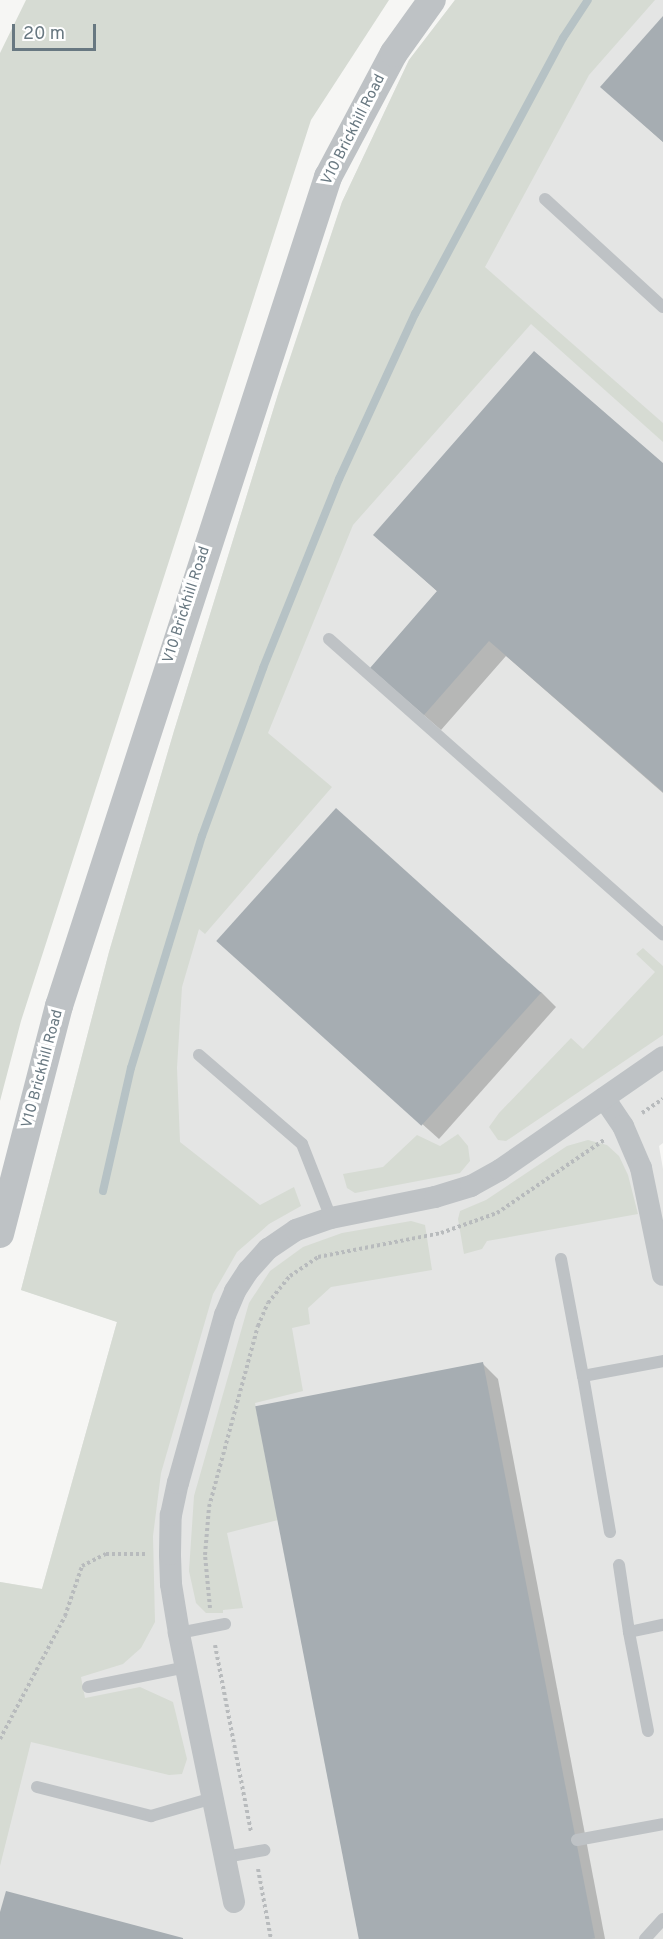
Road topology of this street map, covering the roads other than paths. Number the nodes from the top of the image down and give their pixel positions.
1 (432, 0) edge
2 (545, 199) dead end
3 (663, 307) edge
4 (329, 639) dead end
5 (663, 936) edge
6 (199, 1055) dead end
7 (663, 1057) edge
8 (604, 1098) junction
9 (331, 1218) junction
10 (0, 1234) edge
11 (561, 1259) dead end
12 (663, 1275) edge
13 (663, 1361) edge
14 (583, 1376) junction
15 (610, 1532) dead end
16 (619, 1565) dead end
17 (225, 1623) dead end
18 (663, 1625) edge
19 (629, 1632) junction
20 (179, 1633) junction
21 (186, 1666) junction
22 (88, 1687) dead end
23 (648, 1731) dead end
24 (37, 1788) dead end
25 (213, 1798) junction
26 (663, 1824) edge
27 (577, 1840) dead end
28 (259, 1851) road end
29 (225, 1857) junction
30 (234, 1902) dead end
31 (663, 1919) edge
32 (645, 1939) edge

1 - 10 street, V10 Brickhill Road
2 - 3 lane
4 - 5 lane
6 - 9 lane
7 - 8 street
8 - 9 street
8 - 12 street
9 - 20 street
11 - 14 lane
13 - 14 lane
14 - 15 lane
16 - 19 lane
17 - 20 lane
18 - 19 lane
19 - 23 lane
20 - 21 street
21 - 22 lane
21 - 25 street
24 - 25 lane
25 - 29 street
26 - 27 lane
28 - 29 lane
29 - 30 street
31 - 32 lane

